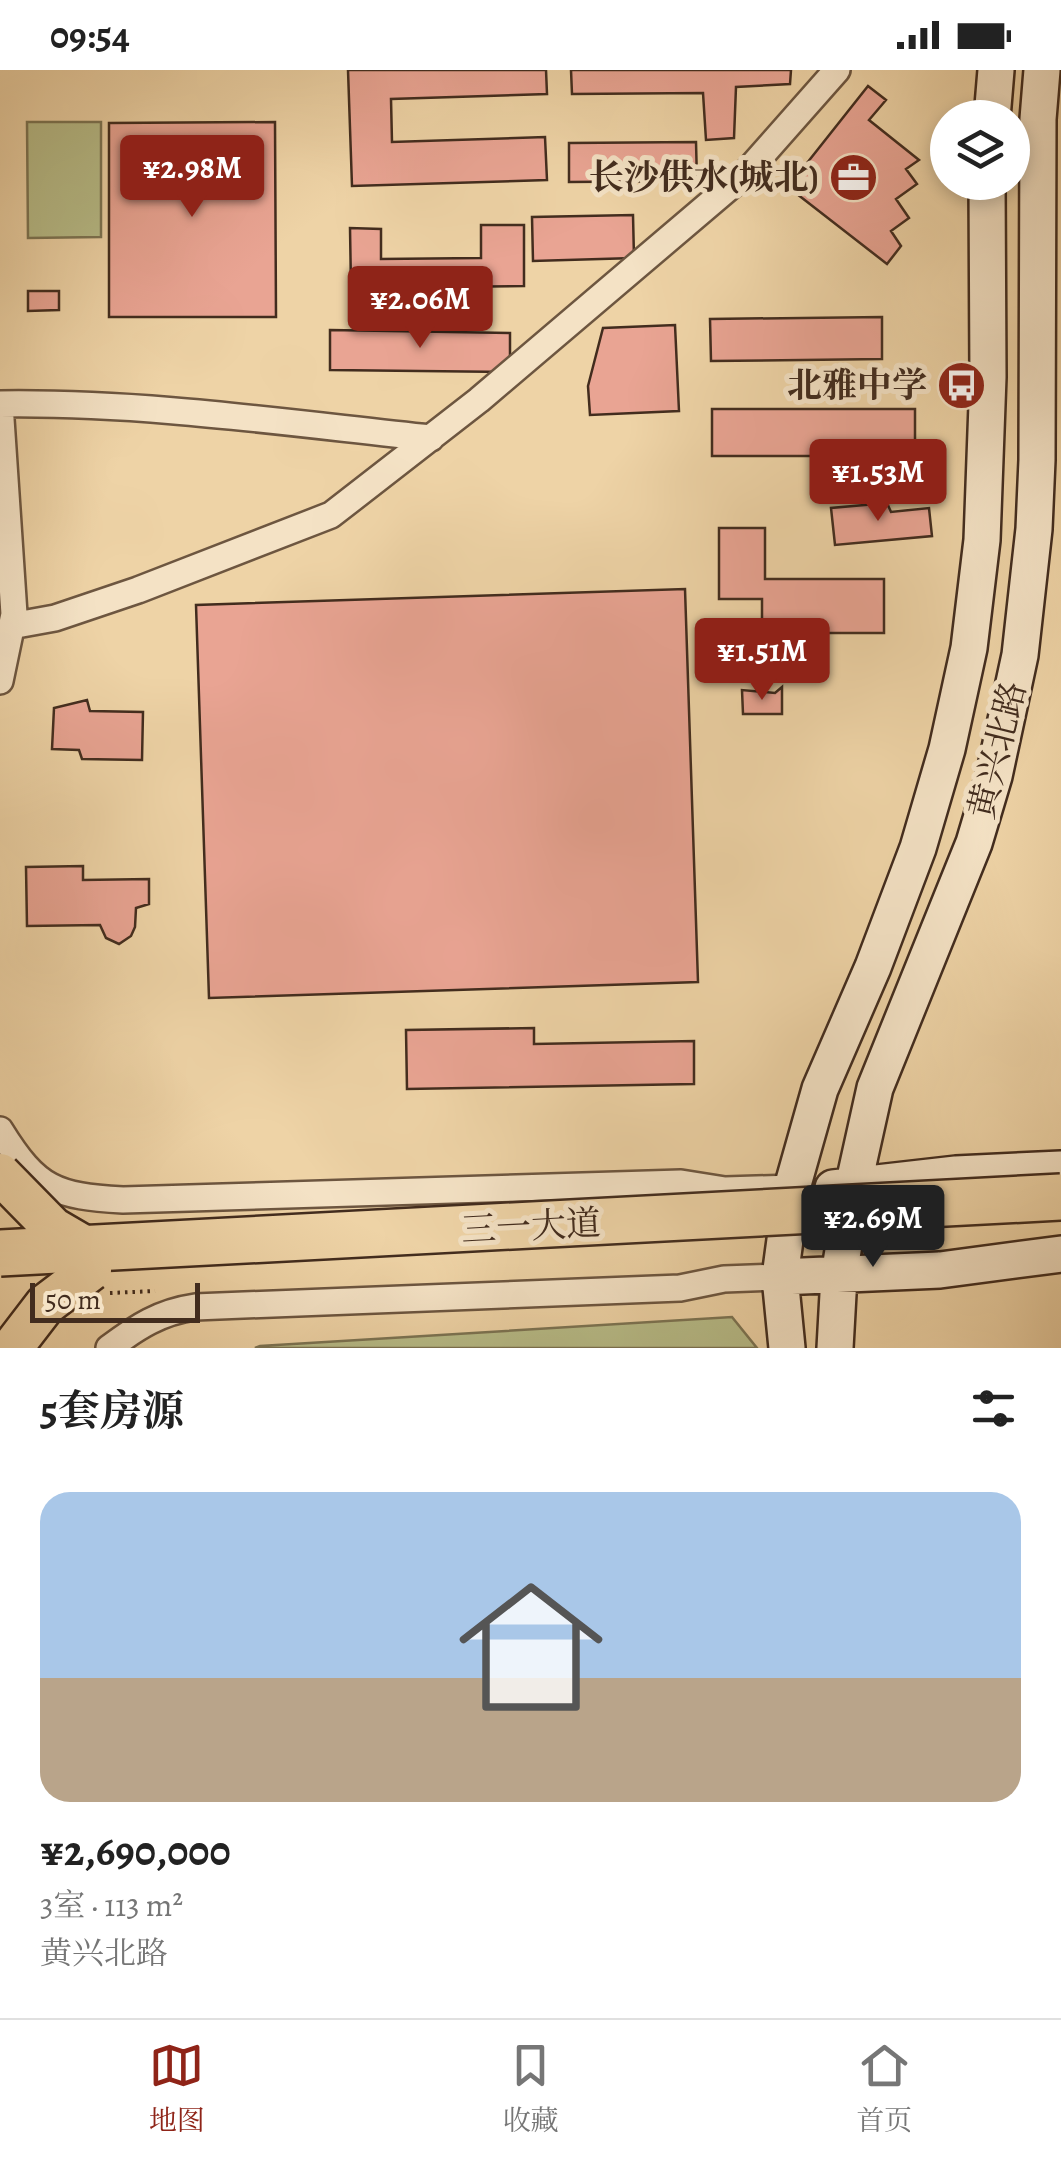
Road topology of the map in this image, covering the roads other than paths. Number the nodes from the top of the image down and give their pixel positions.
1 (837, 70) edge
2 (996, 70) edge
3 (1042, 70) edge
4 (994, 100) edge
5 (987, 200) edge
6 (430, 438) junction
7 (11, 626) junction
8 (0, 682) edge
9 (0, 1130) edge
10 (1061, 1168) edge
11 (0, 1174) edge
12 (792, 1188) junction
13 (854, 1188) junction
14 (1061, 1197) edge
15 (1061, 1222) edge
16 (0, 1253) edge
17 (1061, 1254) edge
18 (90, 1260) junction
19 (0, 1273) edge
20 (839, 1276) junction
21 (780, 1277) junction
22 (12, 1348) edge
23 (109, 1348) edge
24 (788, 1348) edge
25 (835, 1348) edge

1 - 6 street
2 - 4 main road
3 - 13 main road, 黄兴北路
5 - 12 main road, 黄兴北路
6 - 7 street
6 - 7 street
7 - 8 street
9 - 12 street
10 - 13 main road
11 - 18 main road, bridge
12 - 13 main road
12 - 21 main road, 黄兴北路
13 - 20 main road, 黄兴北路
14 - 18 highway, 三一大道, bridge
15 - 18 highway, 三一大道
16 - 18 highway, 三一大道, bridge
17 - 20 main road
18 - 19 highway, 三一大道
18 - 22 main road, bridge
20 - 21 main road
20 - 25 main road, 黄兴北路
21 - 23 street
21 - 24 main road, 黄兴北路

